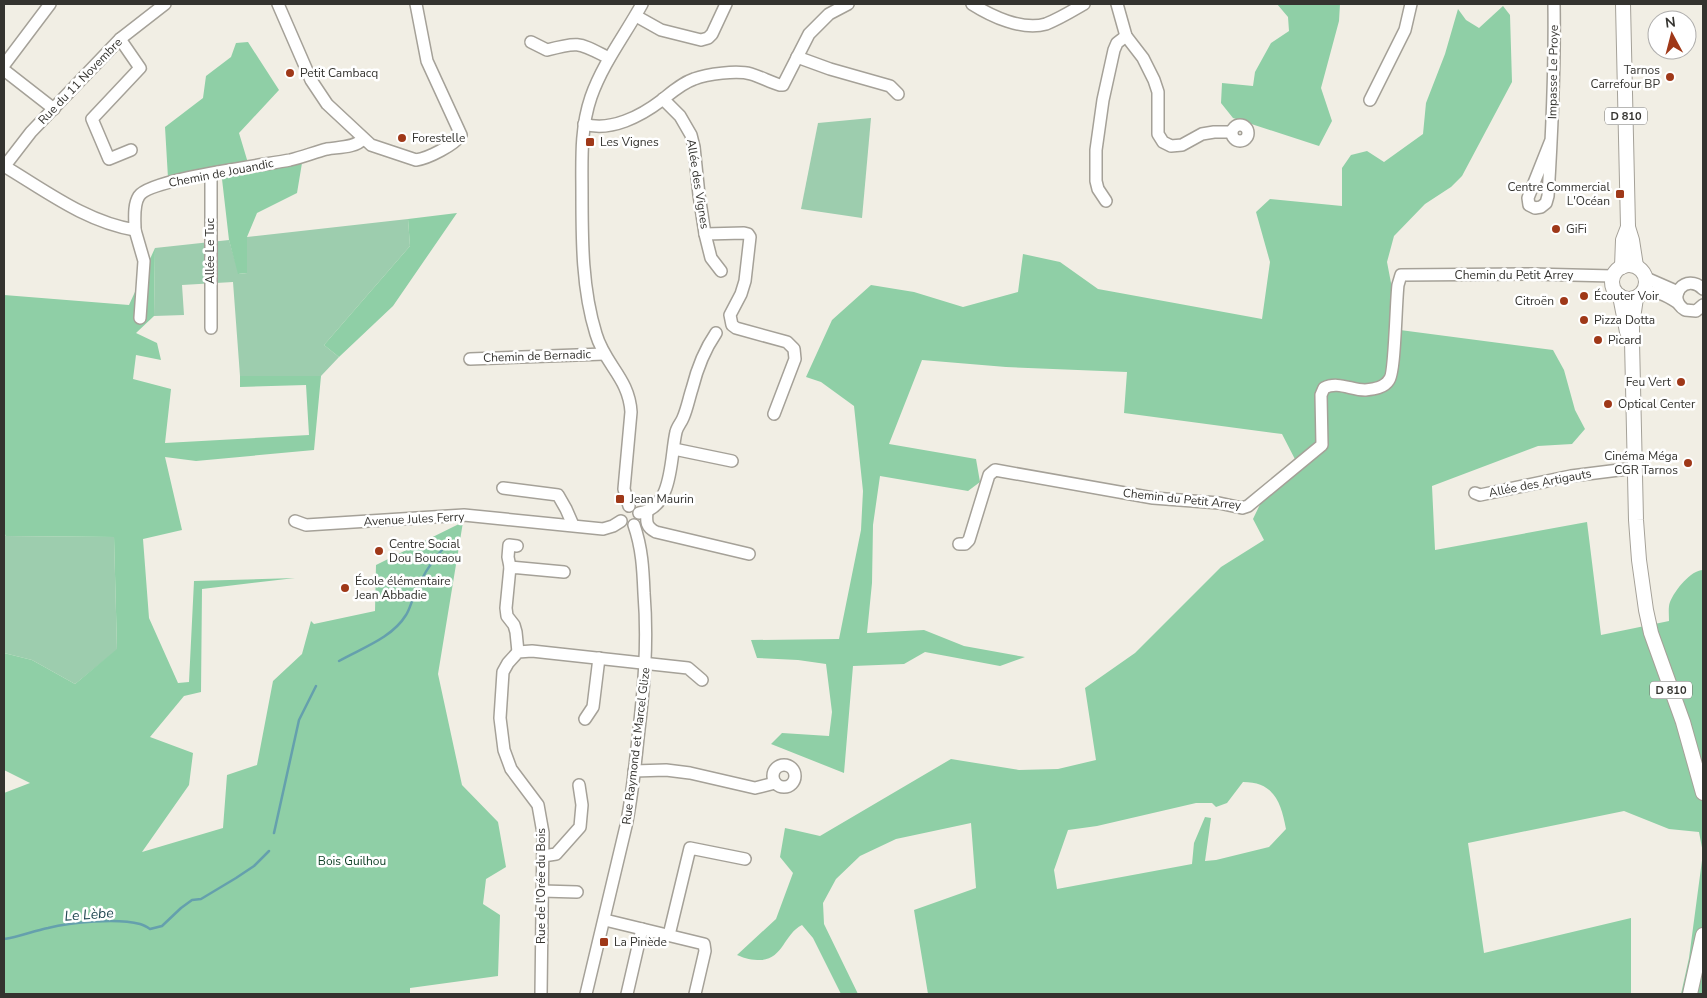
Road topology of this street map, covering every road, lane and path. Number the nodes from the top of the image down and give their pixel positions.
1 (50, 4) edge
2 (165, 4) edge
3 (278, 4) edge
4 (416, 4) edge
5 (642, 4) edge
6 (726, 4) edge
7 (848, 4) edge
8 (972, 4) edge
9 (1084, 4) edge
10 (1117, 4) edge
11 (1411, 4) edge
12 (1554, 4) edge
13 (1623, 4) edge
14 (636, 16) junction
15 (1126, 36) junction
16 (120, 39) junction
17 (531, 42) dead end
18 (797, 57) junction
19 (609, 58) junction
20 (4, 65) edge
21 (4, 70) edge
22 (898, 94) dead end
23 (663, 99) junction
24 (1370, 100) dead end
25 (54, 109) junction
26 (584, 124) junction
27 (1231, 132) dead end
28 (363, 139) junction
29 (1551, 140) junction
30 (131, 150) dead end
31 (4, 167) edge
32 (211, 174) junction
33 (1106, 201) dead end
34 (134, 230) junction
35 (705, 234) junction
36 (1624, 270) junction
37 (721, 271) dead end
38 (1646, 278) junction
39 (1703, 289) edge
40 (1620, 296) junction
41 (1638, 296) junction
42 (1678, 297) junction
43 (1701, 311) edge
44 (140, 318) dead end
45 (211, 328) dead end
46 (716, 332) dead end
47 (604, 354) junction
48 (470, 358) dead end
49 (1633, 367) junction
50 (774, 414) dead end
51 (674, 449) junction
52 (732, 461) dead end
53 (1635, 468) junction
54 (503, 488) dead end
55 (1475, 494) dead end
56 (629, 506) junction
57 (643, 512) junction
58 (295, 521) dead end
59 (621, 521) junction
60 (573, 525) junction
61 (634, 525) junction
62 (959, 544) dead end
63 (517, 546) dead end
64 (749, 554) dead end
65 (510, 567) junction
66 (564, 572) dead end
67 (518, 652) junction
68 (599, 658) junction
69 (646, 664) junction
70 (702, 680) dead end
71 (585, 719) dead end
72 (634, 772) junction
73 (775, 783) dead end
74 (579, 785) dead end
75 (1703, 793) edge
76 (542, 856) junction
77 (745, 859) dead end
78 (542, 891) junction
79 (576, 892) dead end
80 (605, 920) junction
81 (642, 929) junction
82 (669, 935) junction
83 (1703, 935) edge
84 (541, 994) edge
85 (586, 994) edge
86 (627, 994) edge
87 (695, 994) edge
88 (1690, 994) edge

1 - 20 street
2 - 16 street, Rue du 11 Novembre
3 - 28 street
4 - 28 street
5 - 14 street
6 - 14 street
7 - 18 street
8 - 9 street
10 - 15 street
11 - 24 street
12 - 29 street, Impasse Le Proye
13 - 36 main road, D 810
14 - 19 street
15 - 27 street
15 - 33 street
16 - 25 street, Rue du 11 Novembre
16 - 30 street
17 - 19 street
18 - 22 street
18 - 23 street
19 - 26 street
21 - 25 street
23 - 26 street
23 - 35 street, Allée des Vignes
25 - 31 street, Rue du 11 Novembre
26 - 47 street
28 - 32 street, Chemin de Jouandic
29 - 29 street, Impasse Le Proye
31 - 34 street
32 - 34 street, Chemin de Jouandic
32 - 45 street, Allée Le Tuc
34 - 44 street
35 - 37 street, Allée des Vignes
35 - 50 street
36 - 38 main road
36 - 40 main road
36 - 62 street, Chemin du Petit Arrey
38 - 41 main road
38 - 42 street
39 - 42 street
40 - 41 main road
40 - 49 main road, D 810
41 - 42 street
41 - 49 main road, D 810
42 - 43 street
46 - 51 street
47 - 48 street, Chemin de Bernadic
47 - 56 street
49 - 53 main road, D 810
51 - 52 street
51 - 57 street
53 - 55 street, Allée des Artigauts
53 - 75 main road, D 810
54 - 60 street
56 - 57 street
56 - 59 street
57 - 61 street
57 - 64 street
58 - 60 street, Avenue Jules Ferry
59 - 60 street, Avenue Jules Ferry
59 - 61 street
61 - 69 street, Rue Raymond et Marcel Glize
63 - 65 street
65 - 66 street
65 - 67 street
67 - 68 street
67 - 76 street, Rue de l'Orée du Bois
68 - 69 street
68 - 71 street
69 - 70 street
69 - 72 street, Rue Raymond et Marcel Glize
72 - 73 street
72 - 80 street, Rue Raymond et Marcel Glize
74 - 76 street
76 - 78 street, Rue de l'Orée du Bois
77 - 82 street
78 - 79 street
78 - 84 street, Rue de l'Orée du Bois
80 - 81 street
80 - 85 street, Rue Raymond et Marcel Glize
81 - 82 street
81 - 86 street
82 - 87 street
83 - 88 main road

